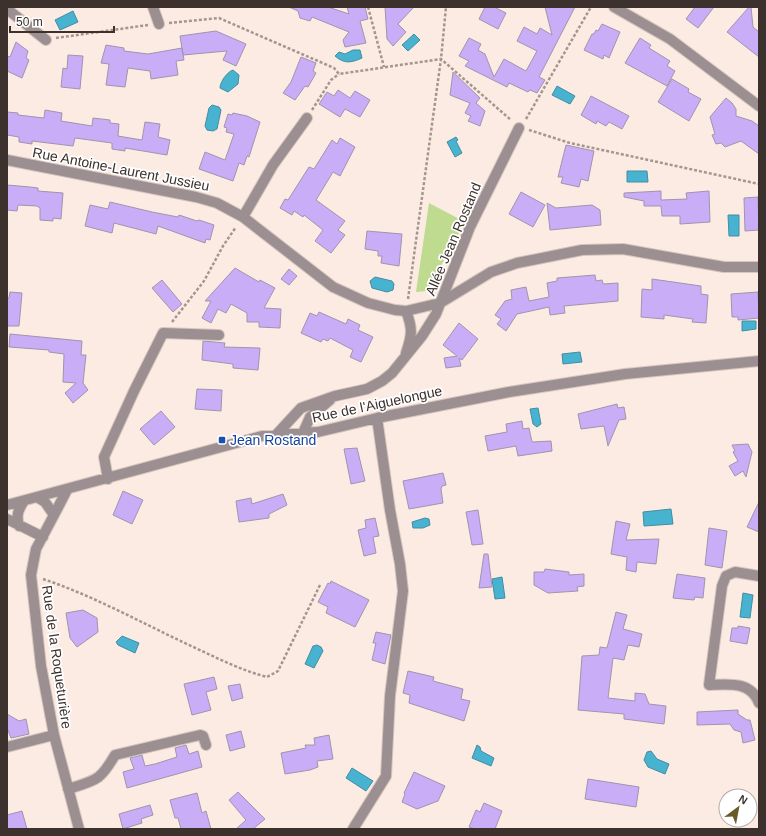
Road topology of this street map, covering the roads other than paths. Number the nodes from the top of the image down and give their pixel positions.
1 (153, 7) edge
2 (614, 7) edge
3 (7, 9) edge
4 (159, 24) road end
5 (46, 40) road end
6 (759, 106) edge
7 (307, 118) road end
8 (519, 128) road end
9 (7, 160) edge
10 (243, 217) junction
11 (759, 267) edge
12 (440, 303) junction
13 (406, 311) junction
14 (219, 335) dead end
15 (405, 357) junction
16 (759, 361) edge
17 (335, 396) junction
18 (377, 418) junction
19 (303, 433) junction
20 (276, 435) junction
21 (108, 479) junction
22 (67, 490) junction
23 (37, 497) junction
24 (24, 501) junction
25 (7, 505) edge
26 (54, 515) junction
27 (7, 519) edge
28 (19, 526) junction
29 (43, 537) junction
30 (759, 576) edge
31 (759, 703) edge
32 (54, 735) junction
33 (206, 745) dead end
34 (7, 747) edge
35 (68, 789) junction
36 (356, 825) edge
37 (79, 829) edge

1 - 4 street
2 - 6 street
3 - 5 street
7 - 10 street
8 - 12 street, Allée Jean Rostand
9 - 10 street, Rue Antoine-Laurent Jussieu
10 - 13 street, Rue Antoine-Laurent Jussieu
11 - 12 street, Rue Antoine-Laurent Jussieu
12 - 13 street, Rue Antoine-Laurent Jussieu
12 - 15 street, Allée Jean Rostand
13 - 15 street, Allée Jean Rostand
14 - 21 street
15 - 17 street, Allée Jean Rostand
16 - 18 street, Rue de l'Aiguelongue
17 - 19 street, Allée Jean Rostand
17 - 20 street, Allée Jean Rostand
18 - 19 street, Rue de l'Aiguelongue
18 - 36 street
19 - 20 street, Rue de l'Aiguelongue
20 - 21 street, Rue de l'Aiguelongue
21 - 22 street, Rue de l'Aiguelongue
22 - 23 street, Rue de l'Aiguelongue
22 - 26 street, Rue de la Roqueturière
23 - 24 street, Rue de l'Aiguelongue
23 - 26 street
24 - 25 street, Rue de l'Aiguelongue
24 - 28 street
26 - 29 street, Rue de la Roqueturière
27 - 28 street
28 - 29 street
29 - 32 street, Rue de la Roqueturière
30 - 31 street
32 - 34 street
32 - 35 street, Rue de la Roqueturière
33 - 35 street
35 - 37 street, Rue de la Roqueturière

